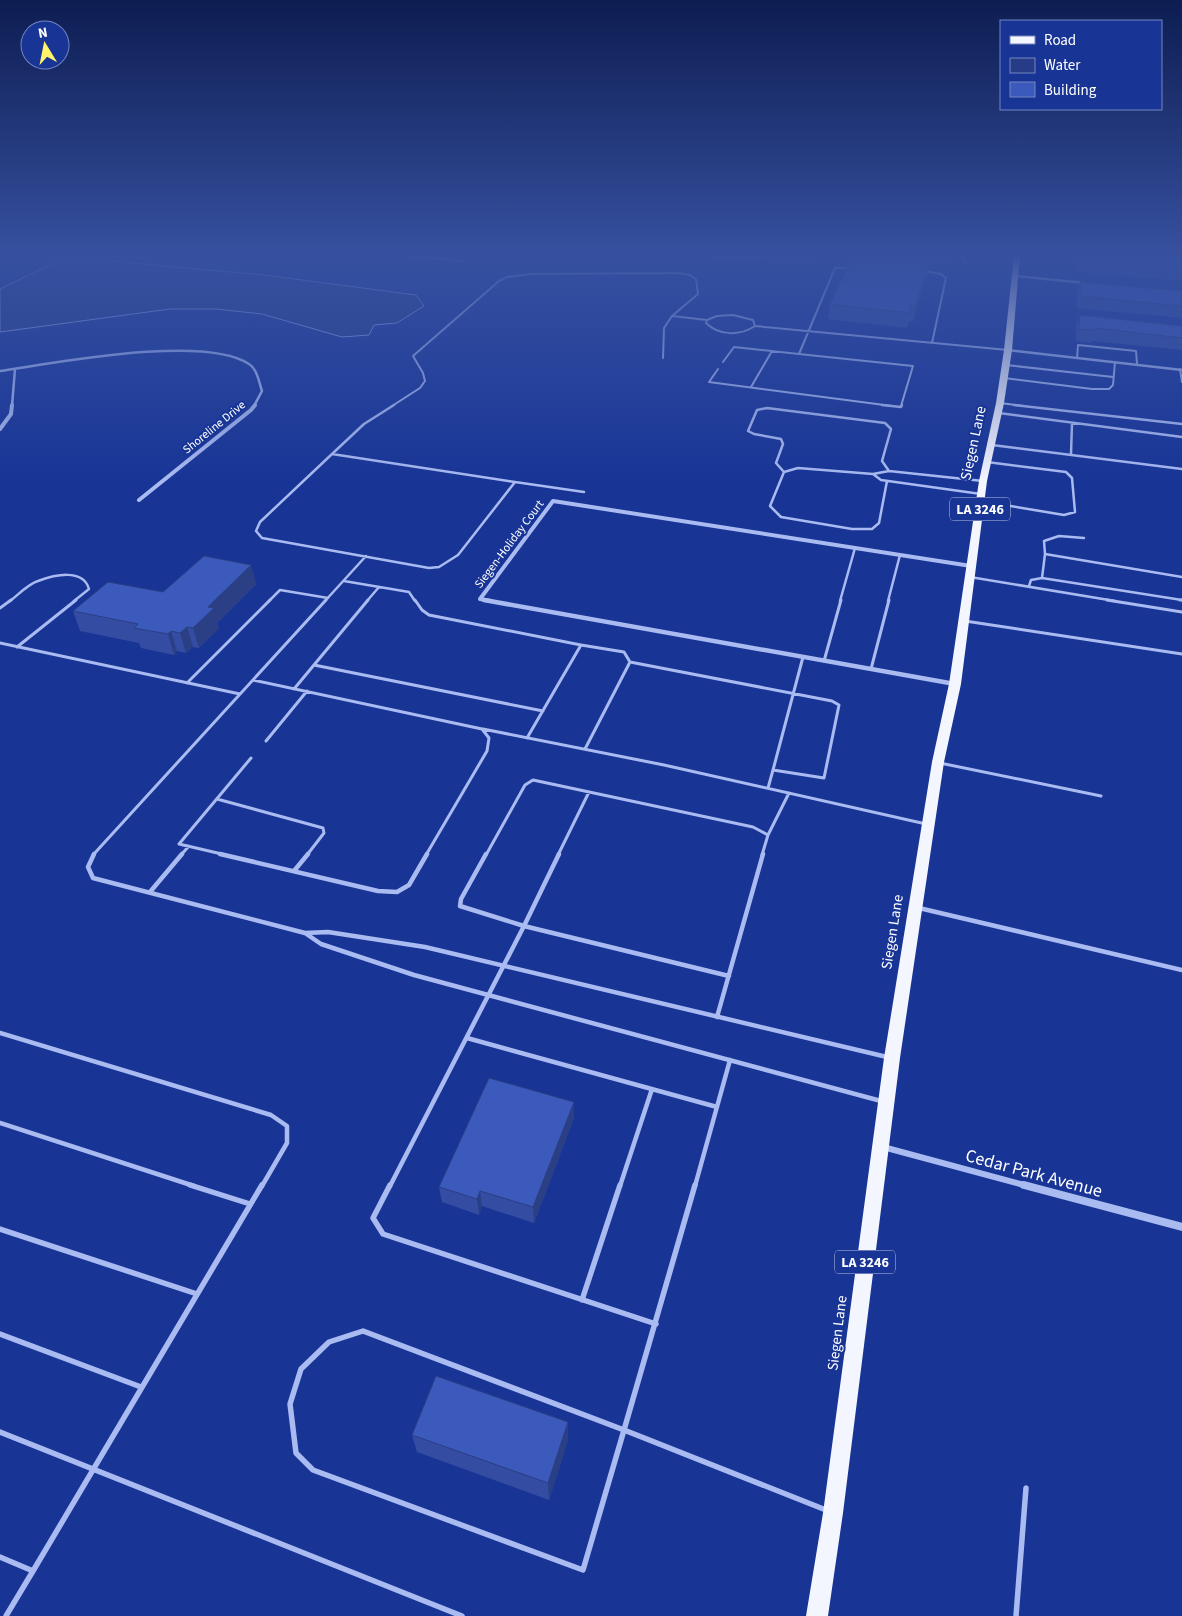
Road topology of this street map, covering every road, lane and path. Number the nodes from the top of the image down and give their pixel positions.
1 (442, 330) edge
2 (664, 330) edge
3 (720, 330) edge
4 (744, 330) edge
5 (793, 330) edge
6 (935, 330) edge
7 (1010, 330) edge
8 (807, 332) junction
9 (932, 343) junction
10 (1008, 350) junction
11 (772, 351) junction
12 (799, 354) junction
13 (663, 358) dead end
14 (1077, 358) junction
15 (723, 362) dead end
16 (1115, 362) junction
17 (1137, 364) junction
18 (1006, 365) junction
19 (15, 369) junction
20 (718, 369) dead end
21 (1181, 369) edge
22 (0, 371) edge
23 (1113, 377) junction
24 (1004, 378) junction
25 (1182, 382) edge
26 (751, 387) junction
27 (1000, 403) junction
28 (999, 413) junction
29 (1072, 423) junction
30 (1182, 424) edge
31 (0, 429) edge
32 (1182, 437) edge
33 (990, 444) junction
34 (331, 454) junction
35 (1071, 454) junction
36 (987, 462) junction
37 (1182, 468) edge
38 (889, 471) junction
39 (784, 472) junction
40 (873, 474) junction
41 (887, 481) junction
42 (984, 481) junction
43 (515, 482) junction
44 (584, 492) dead end
45 (982, 497) junction
46 (139, 500) dead end
47 (1084, 538) dead end
48 (855, 548) junction
49 (1045, 554) junction
50 (900, 555) junction
51 (366, 556) junction
52 (972, 567) junction
53 (970, 576) junction
54 (1182, 577) edge
55 (1042, 578) junction
56 (344, 581) junction
57 (1029, 586) junction
58 (379, 587) junction
59 (328, 598) junction
60 (1182, 600) edge
61 (0, 608) edge
62 (1182, 612) edge
63 (963, 620) junction
64 (0, 644) edge
65 (581, 645) junction
66 (17, 647) junction
67 (1182, 654) edge
68 (803, 657) junction
69 (824, 661) junction
70 (630, 662) junction
71 (314, 666) junction
72 (872, 669) junction
73 (253, 680) junction
74 (187, 683) junction
75 (955, 684) junction
76 (294, 689) junction
77 (307, 691) junction
78 (793, 693) junction
79 (240, 694) junction
80 (543, 711) junction
81 (479, 728) junction
82 (527, 738) junction
83 (266, 741) dead end
84 (586, 749) junction
85 (251, 758) dead end
86 (938, 762) junction
87 (773, 770) junction
88 (768, 788) junction
89 (589, 792) junction
90 (789, 793) junction
91 (1101, 796) dead end
92 (217, 799) junction
93 (928, 825) junction
94 (768, 835) junction
95 (190, 846) junction
96 (294, 871) junction
97 (150, 892) junction
98 (914, 907) junction
99 (524, 926) junction
100 (305, 933) junction
101 (504, 967) junction
102 (1182, 970) edge
103 (728, 976) junction
104 (489, 996) junction
105 (717, 1017) junction
106 (0, 1032) edge
107 (467, 1038) junction
108 (892, 1058) junction
109 (730, 1060) junction
110 (652, 1089) junction
111 (886, 1102) junction
112 (717, 1107) junction
113 (0, 1123) edge
114 (880, 1146) junction
115 (250, 1204) junction
116 (1182, 1227) edge
117 (0, 1229) edge
118 (197, 1294) junction
119 (582, 1300) junction
120 (656, 1324) junction
121 (0, 1334) edge
122 (141, 1387) junction
123 (624, 1430) junction
124 (0, 1432) edge
125 (92, 1469) junction
126 (1026, 1488) dead end
127 (833, 1513) junction
128 (0, 1557) edge
129 (33, 1571) junction
130 (6, 1616) edge
131 (462, 1616) edge
132 (817, 1616) edge
133 (1016, 1616) edge

1 - 34 lane
2 - 13 lane
3 - 4 lane
5 - 8 lane
6 - 9 lane
7 - 10 main road, Siegen Lane / LA 3246
8 - 9 lane
8 - 12 lane
9 - 10 lane
10 - 14 street
10 - 18 main road, Siegen Lane / LA 3246
11 - 12 lane
11 - 15 lane
11 - 26 lane
12 - 26 lane
14 - 16 street
14 - 17 lane
16 - 17 street
16 - 23 lane
17 - 21 street
18 - 23 lane
18 - 24 main road, Siegen Lane / LA 3246
19 - 22 street, Shoreline Drive
19 - 31 street
19 - 46 street, Shoreline Drive
20 - 26 lane
21 - 25 lane
23 - 24 lane
24 - 27 main road, Siegen Lane / LA 3246
27 - 28 main road, Siegen Lane / LA 3246
27 - 30 lane
28 - 29 lane
28 - 33 main road, Siegen Lane / LA 3246
29 - 32 lane
29 - 35 lane
33 - 35 lane
33 - 36 main road, Siegen Lane / LA 3246
34 - 43 lane
34 - 51 lane
35 - 37 lane
36 - 42 main road, Siegen Lane / LA 3246
36 - 45 lane
38 - 39 lane
38 - 40 lane
38 - 42 lane
39 - 40 lane
39 - 41 lane
40 - 41 lane
41 - 45 lane
42 - 45 main road, Siegen Lane / LA 3246
43 - 44 lane
43 - 51 lane
45 - 52 main road, Siegen Lane / LA 3246
47 - 49 lane
48 - 50 street, Siegen-Holiday Court
48 - 68 street, Siegen-Holiday Court
48 - 69 lane
49 - 54 lane
49 - 55 lane
50 - 52 street, Siegen-Holiday Court
50 - 72 lane
51 - 56 lane
52 - 53 main road, Siegen Lane / LA 3246
53 - 57 lane
53 - 63 main road, Siegen Lane / LA 3246
55 - 57 lane
55 - 60 lane
56 - 58 lane
56 - 59 lane
57 - 62 lane
58 - 65 lane
58 - 71 lane
59 - 73 lane
59 - 74 lane
61 - 66 lane
63 - 67 lane
63 - 75 main road, Siegen Lane / LA 3246
64 - 66 lane
65 - 70 lane
65 - 80 lane
66 - 74 lane
68 - 69 street, Siegen-Holiday Court
68 - 78 lane
69 - 72 street, Siegen-Holiday Court
70 - 78 lane
70 - 84 lane
71 - 76 lane
71 - 80 lane
72 - 75 street, Siegen-Holiday Court
73 - 76 lane
73 - 79 lane
74 - 79 lane
75 - 86 main road, Siegen Lane / LA 3246
76 - 77 lane
77 - 81 lane
77 - 83 lane
78 - 87 lane
78 - 87 lane
79 - 97 lane
80 - 82 lane
81 - 82 lane
81 - 96 lane
82 - 84 lane
84 - 88 lane
85 - 92 lane
86 - 91 lane
86 - 93 main road, Siegen Lane / LA 3246
87 - 88 lane
88 - 90 lane
89 - 94 lane
89 - 99 lane
89 - 99 lane
90 - 93 lane
90 - 94 lane
92 - 95 lane
92 - 96 lane
93 - 98 main road, Siegen Lane / LA 3246
94 - 103 lane
95 - 96 lane
95 - 97 lane
97 - 100 lane
98 - 102 lane
98 - 108 main road, Siegen Lane / LA 3246
99 - 101 lane
99 - 103 lane
100 - 101 lane
100 - 104 lane
101 - 104 lane
101 - 105 lane
103 - 105 lane
104 - 107 lane
104 - 109 lane
105 - 108 lane
106 - 115 lane
107 - 110 lane
107 - 119 lane
108 - 111 main road, Siegen Lane / LA 3246
109 - 111 lane
109 - 112 lane
110 - 112 lane
110 - 119 lane
111 - 114 main road, Siegen Lane / LA 3246
112 - 120 lane
113 - 115 lane
114 - 116 street, Cedar Park Avenue
114 - 127 main road, Siegen Lane / LA 3246
115 - 118 lane
117 - 118 lane
118 - 122 lane
119 - 120 lane
120 - 123 lane
121 - 122 lane
122 - 125 lane
123 - 123 lane
123 - 127 lane
124 - 125 lane
125 - 129 lane
125 - 131 lane
126 - 133 lane
127 - 132 main road, Siegen Lane / LA 3246
128 - 129 lane
129 - 130 lane

